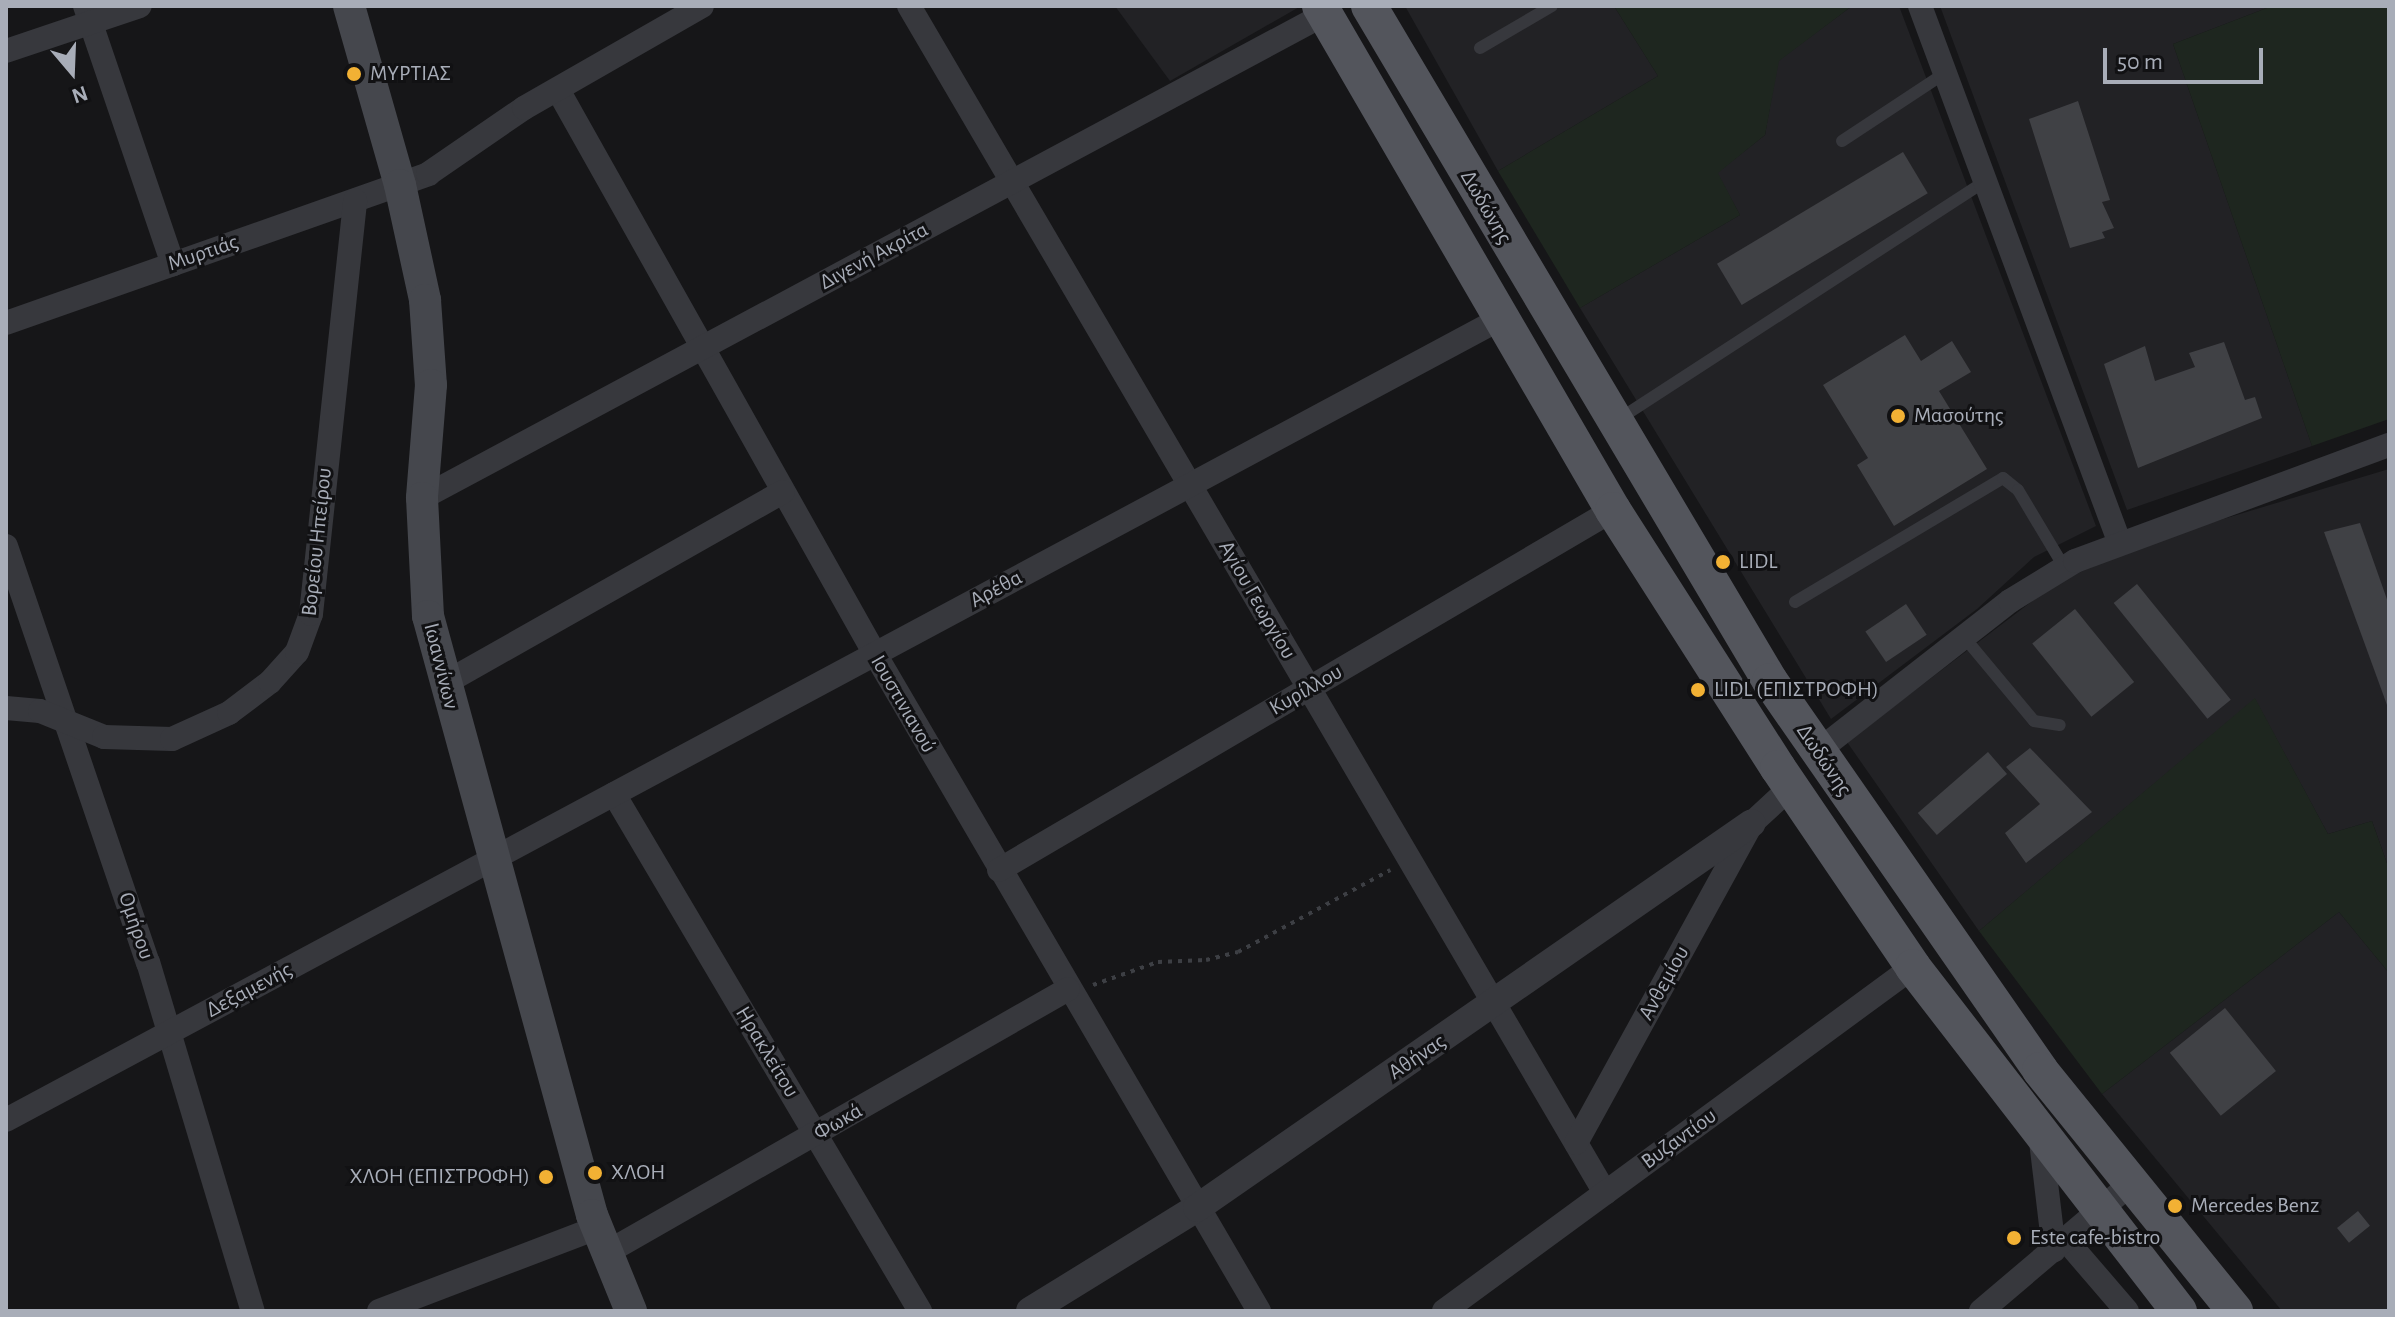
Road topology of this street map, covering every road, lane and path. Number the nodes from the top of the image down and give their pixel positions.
1 (140, 6) edge
2 (349, 6) edge
3 (702, 6) edge
4 (909, 6) edge
5 (1369, 6) edge
6 (1552, 6) edge
7 (1920, 6) edge
8 (1323, 10) edge
9 (88, 14) edge
10 (1480, 48) dead end
11 (6, 51) edge
12 (1945, 73) junction
13 (558, 90) junction
14 (1842, 141) dead end
15 (1986, 181) junction
16 (1012, 182) junction
17 (400, 185) junction
18 (355, 200) junction
19 (173, 264) junction
20 (1500, 319) junction
21 (6, 323) edge
22 (702, 348) junction
23 (1613, 423) junction
24 (2389, 445) edge
25 (1190, 485) junction
26 (783, 492) junction
27 (422, 498) junction
28 (1613, 510) junction
29 (2119, 541) junction
30 (6, 546) edge
31 (2064, 567) junction
32 (1795, 602) dead end
33 (1964, 637) junction
34 (875, 654) junction
35 (445, 683) junction
36 (1309, 688) junction
37 (6, 708) edge
38 (69, 725) junction
39 (2060, 725) dead end
40 (1818, 751) junction
41 (1791, 787) junction
42 (614, 794) junction
43 (1752, 823) junction
44 (492, 859) junction
45 (1410, 859) junction
46 (999, 870) junction
47 (1913, 967) junction
48 (1068, 989) junction
49 (1494, 1004) junction
50 (169, 1033) junction
51 (6, 1120) edge
52 (816, 1135) junction
53 (2040, 1135) junction
54 (1576, 1143) junction
55 (2135, 1192) junction
56 (1605, 1193) junction
57 (1197, 1208) junction
58 (2103, 1217) junction
59 (601, 1240) junction
60 (2060, 1244) junction
61 (253, 1311) edge
62 (379, 1311) edge
63 (631, 1311) edge
64 (920, 1311) edge
65 (1030, 1311) edge
66 (1259, 1311) edge
67 (1444, 1311) edge
68 (1981, 1311) edge
69 (2127, 1311) edge
70 (2179, 1311) edge
71 (2235, 1311) edge

1 - 9 street
2 - 17 main road, Ιωαννίνων
3 - 13 street, Μυρτιάς
4 - 16 street, Αγίου Γεωργίου
5 - 23 main road, Δωδώνης
6 - 10 lane
7 - 12 street
8 - 16 street, Διγενή Ακρίτα
8 - 20 main road, Δωδώνης
9 - 11 street
9 - 19 street
12 - 14 lane
12 - 15 street
13 - 17 street, Μυρτιάς
13 - 22 street, Ιουστινιανού
15 - 23 lane
15 - 29 street
16 - 22 street, Διγενή Ακρίτα
16 - 25 street, Αγίου Γεωργίου
17 - 18 street, Μυρτιάς
17 - 27 main road, Ιωαννίνων
18 - 19 street, Μυρτιάς
18 - 38 street, Βορείου Ηπείρου
19 - 21 street, Μυρτιάς
20 - 25 street, Αρέθα
20 - 28 main road, Δωδώνης
22 - 26 street, Ιουστινιανού
22 - 27 street, Διγενή Ακρίτα
23 - 40 main road, Δωδώνης
24 - 29 street
25 - 34 street, Αρέθα
25 - 36 street, Αγίου Γεωργίου
26 - 34 street, Ιουστινιανού
26 - 35 street
27 - 35 main road, Ιωαννίνων
28 - 36 street, Κυρίλλου
28 - 41 main road, Δωδώνης
29 - 31 street
30 - 38 street, Ομήρου
31 - 32 lane
31 - 33 street
33 - 39 lane
33 - 40 street
34 - 42 street, Αρέθα
34 - 46 street, Ιουστινιανού
35 - 44 main road, Ιωαννίνων
36 - 45 street, Αγίου Γεωργίου
36 - 46 street, Κυρίλλου
37 - 38 street, Βορείου Ηπείρου
38 - 50 street, Ομήρου
40 - 55 main road, Δωδώνης
41 - 43 street, Αθήνας
41 - 47 main road, Δωδώνης
42 - 44 street, Αρέθα
42 - 52 street, Ηρακλείτου
43 - 49 street, Αθήνας
43 - 54 street, Ανθεμίου
44 - 50 street, Δεξαμενής
44 - 59 main road, Ιωαννίνων
45 - 48 path
45 - 49 street, Αγίου Γεωργίου
46 - 48 street, Ιουστινιανού
47 - 53 main road, Δωδώνης
47 - 56 street, Βυζαντίου
48 - 52 street, Φωκά
48 - 57 street, Ιουστινιανού
49 - 54 street, Αγίου Γεωργίου
49 - 57 street, Αθήνας
50 - 51 street, Δεξαμενής
50 - 61 street, Ομήρου
52 - 59 street, Φωκά
52 - 64 street, Ηρακλείτου
53 - 58 main road, Δωδώνης
53 - 60 street
54 - 56 street, Αγίου Γεωργίου
55 - 58 street
55 - 71 main road, Δωδώνης
56 - 67 street, Βυζαντίου
57 - 65 street, Αθήνας
57 - 66 street, Ιουστινιανού
58 - 60 street
58 - 70 main road, Δωδώνης
59 - 62 street, Φωκά
59 - 63 main road, Ιωαννίνων
60 - 68 street
60 - 69 street

